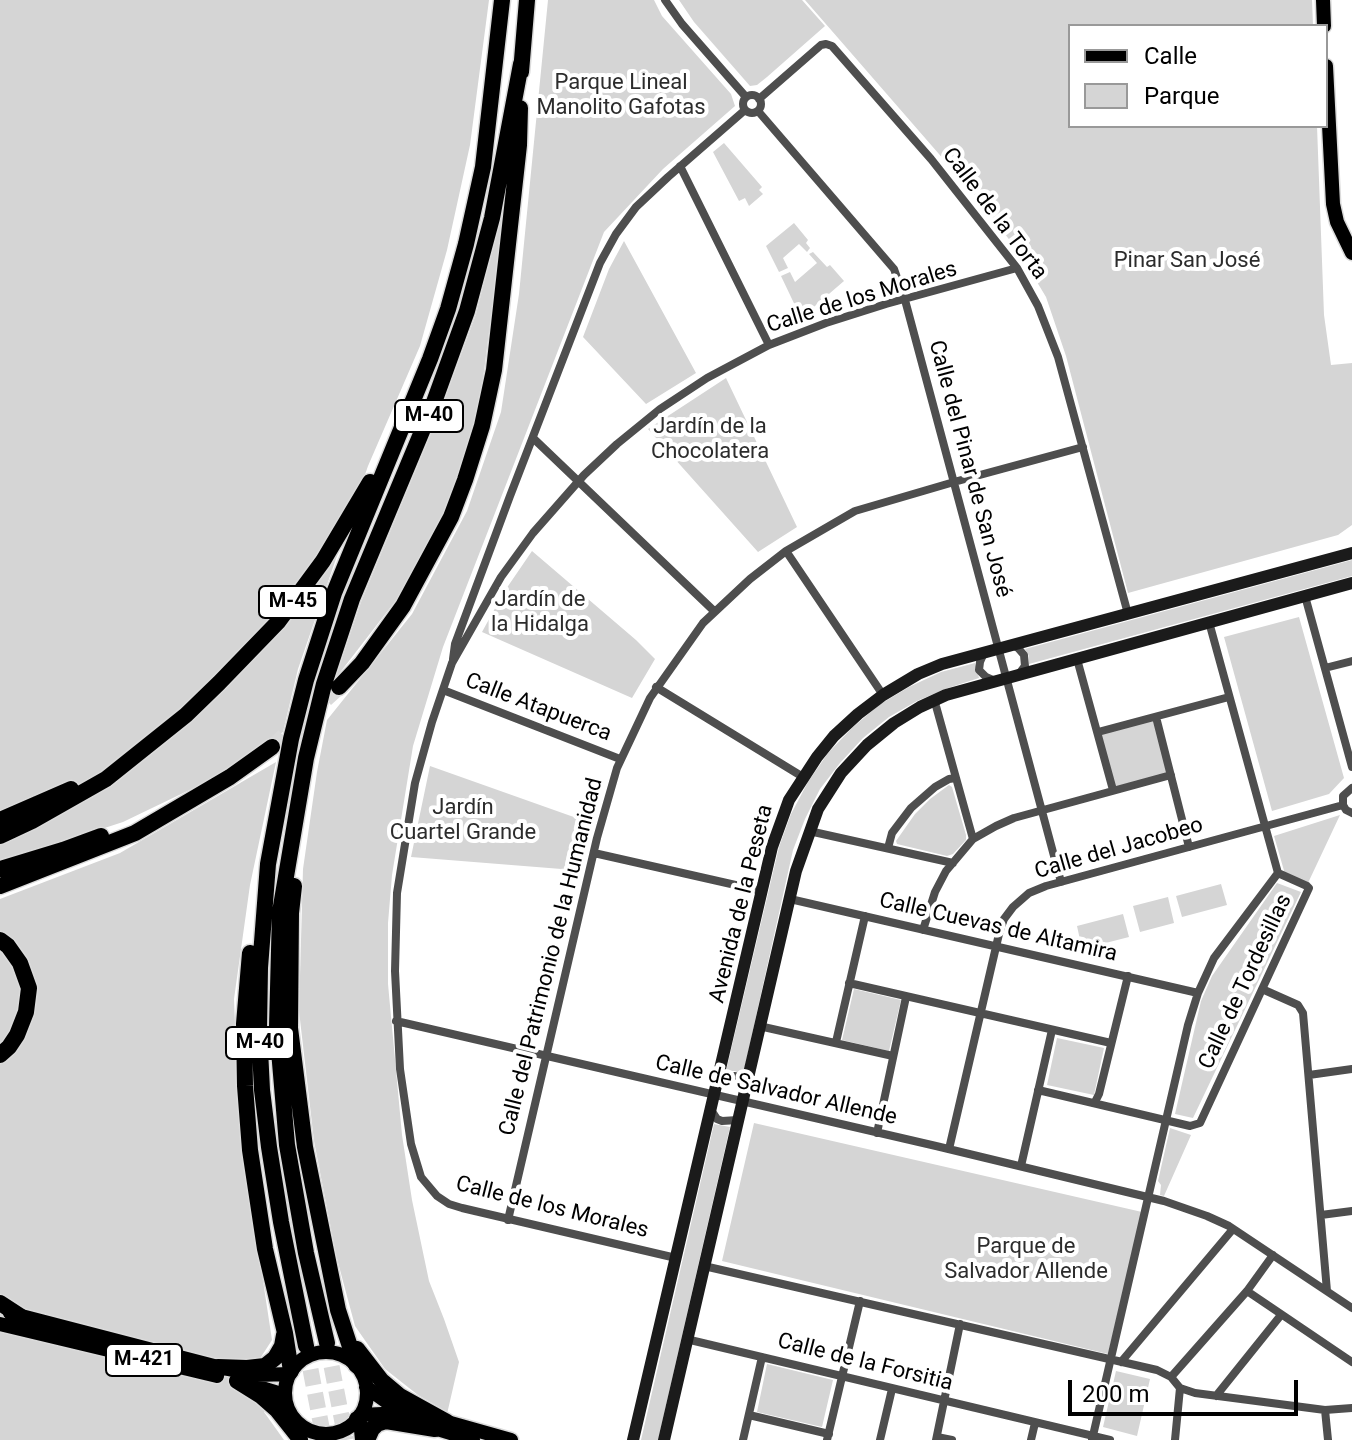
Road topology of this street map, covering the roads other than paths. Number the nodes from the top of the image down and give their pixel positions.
1 (502, 0) edge
2 (527, 0) edge
3 (665, 0) edge
4 (1323, 0) edge
5 (1324, 24) edge
6 (521, 64) junction
7 (746, 97) junction
8 (759, 99) junction
9 (1328, 105) edge
10 (745, 110) junction
11 (758, 111) junction
12 (680, 166) junction
13 (1352, 253) edge
14 (1017, 268) junction
15 (905, 300) junction
16 (769, 345) junction
17 (430, 359) junction
18 (533, 438) junction
19 (1083, 447) junction
20 (577, 481) junction
21 (954, 482) junction
22 (786, 551) junction
23 (1352, 553) edge
24 (484, 566) junction
25 (501, 577) junction
26 (1352, 583) edge
27 (1305, 596) junction
28 (714, 611) junction
29 (1128, 614) junction
30 (1209, 622) junction
31 (1013, 645) junction
32 (999, 649) junction
33 (985, 653) junction
34 (1077, 659) junction
35 (1352, 661) edge
36 (452, 663) junction
37 (1325, 668) junction
38 (1007, 678) junction
39 (219, 683) junction
40 (339, 687) tunnel mouth
41 (656, 687) junction
42 (443, 690) junction
43 (883, 695) junction
44 (1229, 697) junction
45 (935, 700) junction
46 (1156, 717) junction
47 (1098, 732) junction
48 (291, 739) junction
49 (272, 747) tunnel mouth
50 (620, 759) junction
51 (1352, 767) edge
52 (1171, 775) junction
53 (803, 777) junction
54 (956, 778) junction
55 (1352, 788) edge
56 (1113, 790) junction
57 (1343, 805) junction
58 (182, 807) junction
59 (1042, 810) junction
60 (1352, 813) edge
61 (0, 822) edge
62 (293, 825) junction
63 (1264, 826) junction
64 (809, 831) junction
65 (0, 836) edge
66 (973, 839) junction
67 (1189, 847) junction
68 (888, 848) junction
69 (594, 853) junction
70 (953, 863) junction
71 (0, 869) edge
72 (1278, 873) junction
73 (1061, 882) junction
74 (0, 886) edge
75 (762, 891) junction
76 (790, 899) junction
77 (865, 916) junction
78 (923, 930) junction
79 (0, 940) edge
80 (996, 946) junction
81 (1128, 976) junction
82 (849, 983) junction
83 (1262, 989) junction
84 (1198, 993) junction
85 (906, 997) junction
86 (981, 1014) junction
87 (396, 1021) junction
88 (759, 1026) junction
89 (1052, 1030) junction
90 (836, 1042) junction
91 (1111, 1043) junction
92 (546, 1054) junction
93 (0, 1055) edge
94 (893, 1056) junction
95 (1352, 1069) edge
96 (1309, 1075) junction
97 (719, 1077) junction
98 (746, 1087) junction
99 (1038, 1090) junction
100 (714, 1095) junction
101 (743, 1101) junction
102 (1095, 1102) junction
103 (711, 1110) junction
104 (738, 1120) junction
105 (1166, 1120) junction
106 (877, 1133) junction
107 (949, 1149) junction
108 (1021, 1166) junction
109 (1148, 1196) junction
110 (1352, 1211) edge
111 (1321, 1215) junction
112 (508, 1220) junction
113 (1233, 1229) junction
114 (1273, 1255) junction
115 (676, 1258) junction
116 (704, 1266) junction
117 (1247, 1291) junction
118 (1327, 1291) junction
119 (860, 1301) junction
120 (0, 1306) edge
121 (1352, 1308) edge
122 (1281, 1315) junction
123 (20, 1316) joint
124 (0, 1324) edge
125 (960, 1324) junction
126 (347, 1332) junction
127 (285, 1333) junction
128 (686, 1339) junction
129 (327, 1343) tunnel mouth
130 (306, 1346) tunnel mouth
131 (762, 1357) junction
132 (1111, 1360) junction
133 (1121, 1362) junction
134 (1352, 1362) edge
135 (356, 1365) junction
136 (218, 1367) junction
137 (290, 1372) junction
138 (842, 1376) junction
139 (1171, 1377) junction
140 (237, 1381) junction
141 (366, 1387) junction
142 (1180, 1388) junction
143 (892, 1389) junction
144 (1216, 1396) junction
145 (285, 1401) junction
146 (944, 1401) junction
147 (1352, 1408) edge
148 (1325, 1410) junction
149 (749, 1415) junction
150 (359, 1417) junction
151 (295, 1421) junction
152 (1035, 1423) junction
153 (441, 1425) junction
154 (828, 1437) edge
155 (936, 1438) edge
156 (1092, 1438) edge
157 (300, 1440) edge
158 (365, 1440) edge
159 (473, 1440) edge
160 (511, 1440) edge
161 (633, 1440) edge
162 (664, 1440) edge
163 (743, 1440) edge
164 (880, 1440) edge
165 (952, 1440) edge
166 (1031, 1440) edge
167 (1110, 1440) edge
168 (1175, 1440) edge
169 (1328, 1440) edge

1 - 17 highway, M-40
2 - 6 highway, M-40
3 - 7 street
4 - 5 main road
6 - 40 highway
6 - 62 highway, M-40
7 - 8 street
7 - 10 street
8 - 11 street
8 - 14 street, Calle de la Torta
9 - 13 main road
10 - 11 street
10 - 12 street
11 - 15 street, Calle del Pinar de San José
12 - 16 street
12 - 18 street
14 - 15 street, Calle de los Morales
14 - 19 street, Calle de la Torta
15 - 16 street, Calle de los Morales
15 - 21 street, Calle del Pinar de San José
16 - 20 street, Calle de los Morales
17 - 39 highway, M-45
17 - 48 highway, M-40
18 - 20 street
18 - 24 street
19 - 21 street, Calle del Patrimonio de la Humanidad
19 - 29 street, Calle de la Torta
20 - 25 street, Calle de los Morales
20 - 28 street
21 - 22 street, Calle del Patrimonio de la Humanidad
21 - 32 street, Calle del Pinar de San José
22 - 28 street, Calle del Patrimonio de la Humanidad
22 - 43 street
23 - 29 street, Avenida de la Peseta
24 - 25 street
24 - 36 street
25 - 36 street, Calle de los Morales
26 - 27 street, Avenida de la Peseta
27 - 30 street, Avenida de la Peseta
27 - 37 street
28 - 41 street, Calle del Patrimonio de la Humanidad
29 - 31 street, Avenida de la Peseta
30 - 34 street, Avenida de la Peseta
30 - 44 street
31 - 32 street, Avenida de la Peseta
31 - 38 street
32 - 33 street, Avenida de la Peseta
32 - 38 street, Calle del Pinar de San José
33 - 38 street
33 - 43 street, Avenida de la Peseta
34 - 38 street, Avenida de la Peseta
34 - 47 street
35 - 37 street
36 - 42 street, Calle de los Morales
37 - 51 street
38 - 45 street, Avenida de la Peseta
38 - 59 street, Calle del Pinar de San José
39 - 61 highway
39 - 65 highway, M-45
41 - 50 street, Calle del Patrimonio de la Humanidad
41 - 53 street
42 - 50 street, Calle Atapuerca
42 - 87 street, Calle de los Morales
43 - 53 street, Avenida de la Peseta
44 - 46 street
44 - 63 street
45 - 54 street
45 - 64 street, Avenida de la Peseta
46 - 47 street
46 - 52 street
47 - 56 street
48 - 127 highway
48 - 130 highway, M-40
49 - 58 highway
50 - 69 street, Calle del Patrimonio de la Humanidad
52 - 56 street
52 - 67 street
53 - 75 street, Avenida de la Peseta
54 - 66 street
54 - 68 street
55 - 57 street
56 - 59 street
57 - 60 street
57 - 63 street, Calle del Jacobeo
58 - 71 highway
58 - 74 highway
59 - 66 street
59 - 73 street, Calle del Pinar de San José
62 - 126 highway
62 - 129 highway, M-40
63 - 67 street, Calle del Jacobeo
63 - 72 street
64 - 68 street
64 - 76 street, Avenida de la Peseta
66 - 70 street
67 - 73 street, Calle del Jacobeo
68 - 70 street
69 - 75 street
69 - 92 street, Calle del Patrimonio de la Humanidad
70 - 78 street
72 - 83 street, Calle de Tordesillas
72 - 84 street
73 - 80 street, Calle del Jacobeo
75 - 97 street, Avenida de la Peseta
76 - 77 street, Calle Cuevas de Altamira
76 - 88 street, Avenida de la Peseta
77 - 78 street, Calle Cuevas de Altamira
77 - 82 street
78 - 80 street, Calle Cuevas de Altamira
79 - 93 highway
80 - 81 street, Calle Cuevas de Altamira
80 - 86 street, Calle del Jacobeo
81 - 84 street, Calle Cuevas de Altamira
81 - 91 street
82 - 85 street
82 - 90 street
83 - 96 street
83 - 105 street, Calle de Tordesillas
84 - 105 street
85 - 86 street
85 - 94 street
86 - 89 street
86 - 107 street, Calle del Jacobeo
87 - 92 street, Calle de Salvador Allende
87 - 112 street, Calle de los Morales
88 - 90 street
88 - 98 street, Avenida de la Peseta
89 - 91 street
89 - 99 street
90 - 94 street
91 - 102 street
92 - 100 street, Calle de Salvador Allende
92 - 112 street, Calle del Patrimonio de la Humanidad
94 - 106 street
95 - 96 street
96 - 111 street
97 - 98 street
97 - 100 street, Avenida de la Peseta
98 - 101 street, Avenida de la Peseta
99 - 102 street
99 - 108 street
100 - 101 street, Calle de Salvador Allende
100 - 103 street, Avenida de la Peseta
101 - 104 street, Avenida de la Peseta
101 - 106 street, Calle de Salvador Allende
102 - 105 street
103 - 104 street
103 - 115 street, Avenida de la Peseta
104 - 116 street, Avenida de la Peseta
105 - 109 street
106 - 107 street, Calle de Salvador Allende
107 - 108 street, Calle de Salvador Allende
108 - 109 street, Calle de Salvador Allende
109 - 113 street, Calle de Salvador Allende
109 - 132 street
110 - 111 street
111 - 118 street
112 - 115 street, Calle de los Morales
113 - 114 street, Calle de Salvador Allende
113 - 133 street
114 - 117 street
114 - 118 street, Calle de Salvador Allende
115 - 161 street, Avenida de la Peseta
116 - 119 street
116 - 128 street, Avenida de la Peseta
117 - 122 street
117 - 139 street
118 - 121 street, Calle de Salvador Allende
119 - 125 street
119 - 138 street
120 - 123 highway
122 - 134 street
122 - 144 street
123 - 136 main road, M-421
124 - 140 main road, M-421
125 - 132 street
125 - 146 street
126 - 135 highway
126 - 153 highway
127 - 136 highway
127 - 137 highway
128 - 131 street, Calle de la Forsitia
128 - 162 street, Avenida de la Peseta
131 - 138 street, Calle de la Forsitia
131 - 149 street
132 - 133 street
132 - 156 street
133 - 139 street
135 - 137 main road, M-421
135 - 141 main road
136 - 137 main road, M-421
137 - 145 main road
138 - 143 street, Calle de la Forsitia
138 - 154 street
139 - 142 street
140 - 145 main road, M-421
140 - 157 highway
141 - 150 main road
141 - 153 main road
142 - 144 street
142 - 168 street
143 - 146 street, Calle de la Forsitia
143 - 164 street
144 - 148 street
145 - 151 main road
146 - 152 street, Calle de la Forsitia
146 - 155 street
147 - 148 street
148 - 169 street
149 - 154 street
149 - 163 street
150 - 151 main road
150 - 153 main road
150 - 158 highway
151 - 157 highway
152 - 156 street, Calle de la Forsitia
152 - 166 street
153 - 158 highway
153 - 159 main road
153 - 160 main road
155 - 165 street
156 - 167 street, Calle de la Forsitia

